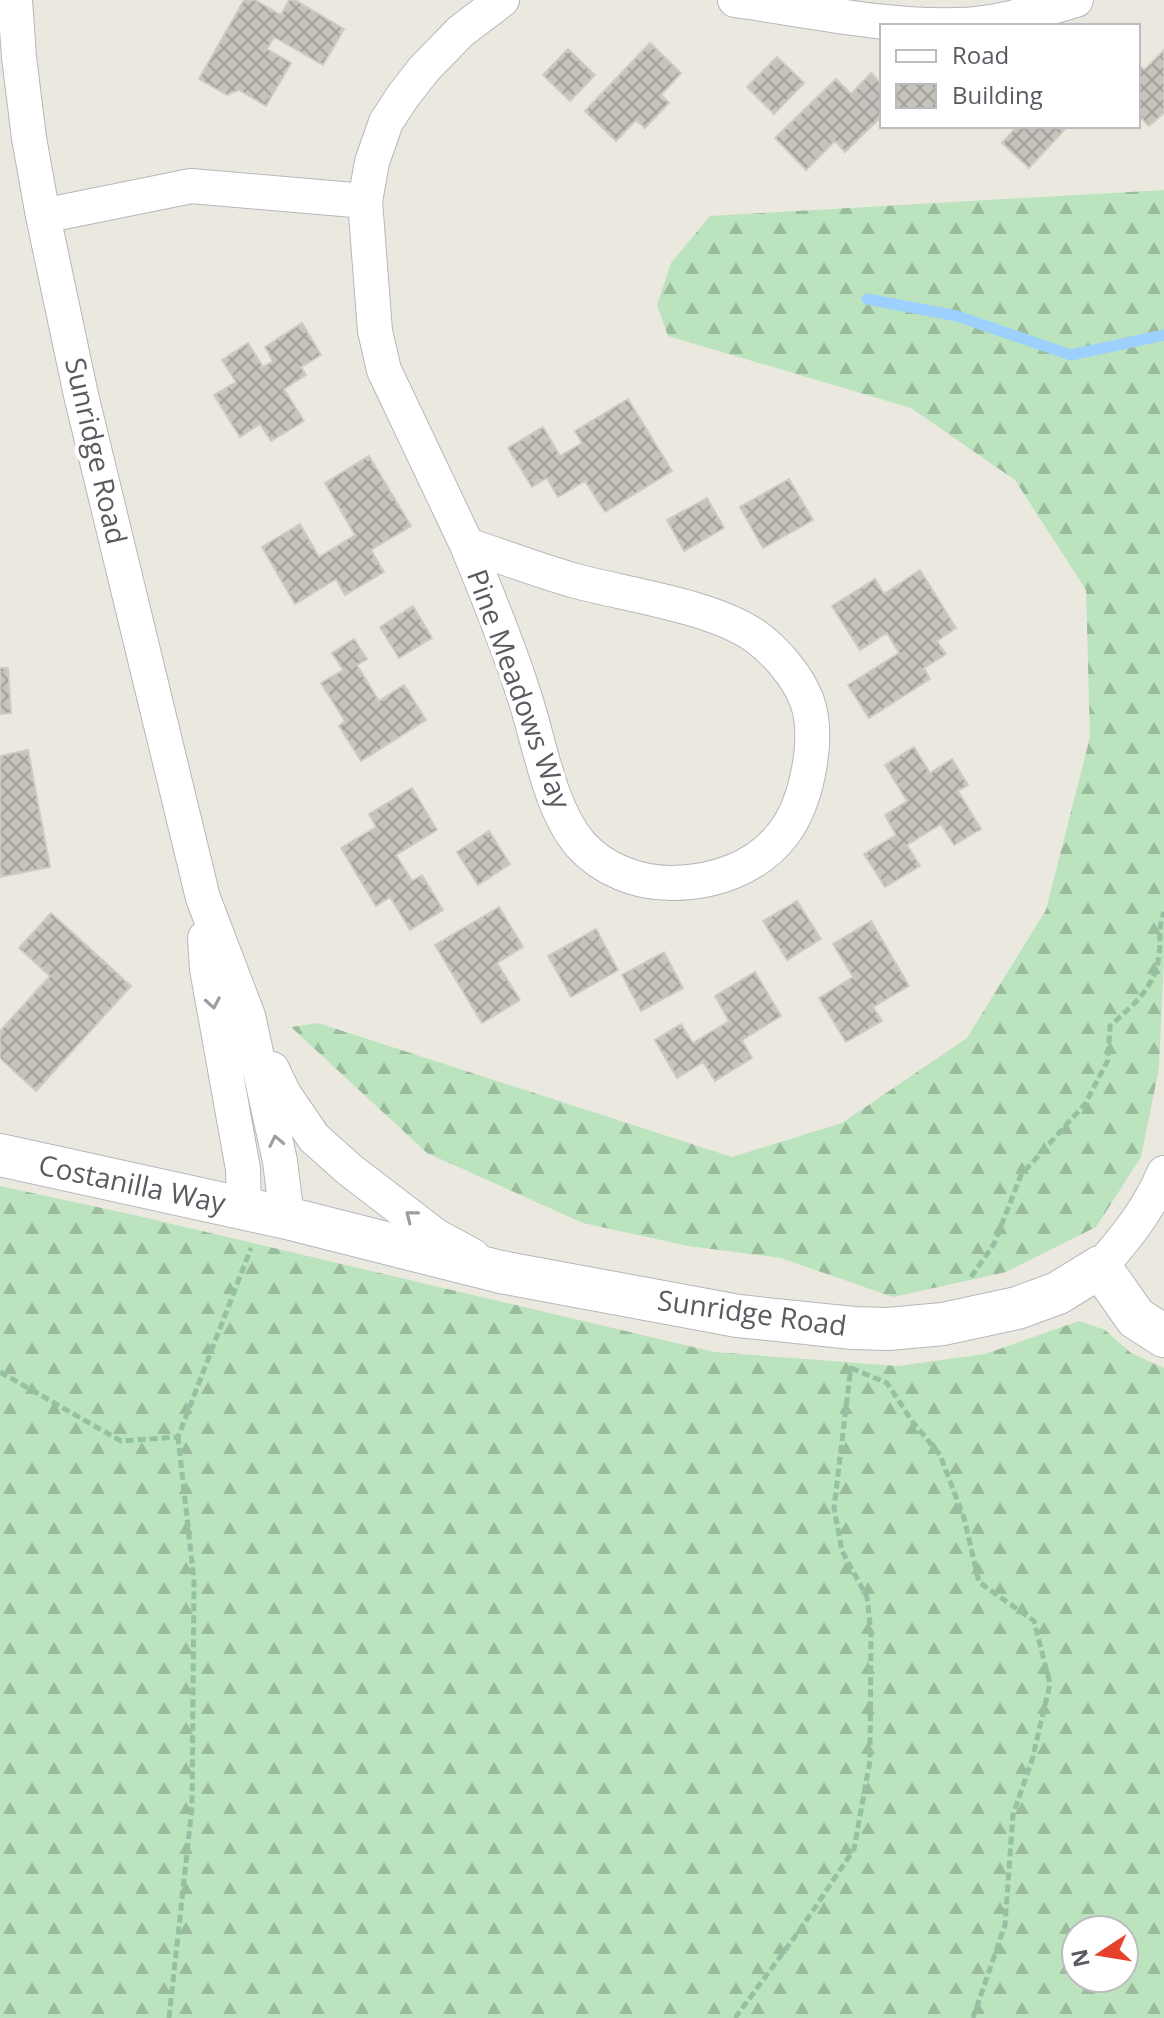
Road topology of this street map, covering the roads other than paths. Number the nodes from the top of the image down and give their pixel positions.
1 (15, 0) edge
2 (502, 0) edge
3 (735, 0) edge
4 (1076, 0) edge
5 (911, 24) edge
6 (972, 24) edge
7 (365, 201) junction
8 (43, 216) junction
9 (467, 545) junction
10 (203, 898) junction
11 (248, 1016) junction
12 (0, 1155) edge
13 (1164, 1173) edge
14 (265, 1213) junction
15 (1100, 1267) junction
16 (501, 1272) junction
17 (1164, 1336) edge

1 - 8 street, Sunridge Road
2 - 7 street, Pine Meadows Way
3 - 5 street
4 - 6 street
7 - 8 street
7 - 9 street, Pine Meadows Way
8 - 10 street, Sunridge Road
9 - 9 street, Pine Meadows Way
10 - 11 street, Sunridge Road
10 -> 14 street, Sunridge Road
14 -> 11 street, Sunridge Road
16 -> 11 street
12 - 14 street, Costanilla Way
13 - 15 street, Sunridge Road
14 - 16 street, Sunridge Road
15 - 16 street, Sunridge Road
15 - 17 street

